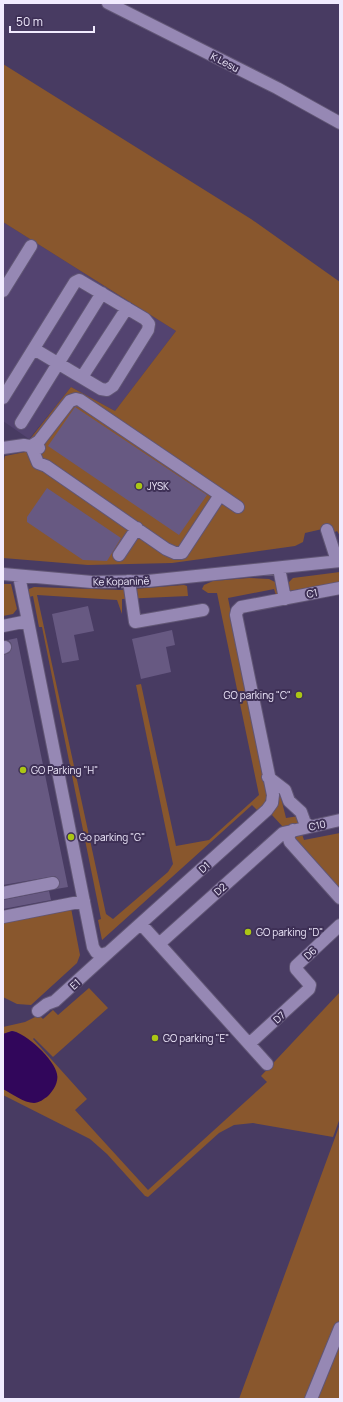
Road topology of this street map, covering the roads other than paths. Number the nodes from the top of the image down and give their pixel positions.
1 (108, 3) edge
2 (340, 123) edge
3 (31, 246) dead end
4 (3, 291) edge
5 (102, 293) junction
6 (127, 308) junction
7 (34, 349) junction
8 (58, 363) junction
9 (82, 378) junction
10 (3, 398) edge
11 (21, 424) dead end
12 (31, 446) junction
13 (3, 448) edge
14 (220, 495) junction
15 (238, 507) dead end
16 (137, 528) junction
17 (327, 530) dead end
18 (119, 555) dead end
19 (339, 561) edge
20 (279, 568) junction
21 (3, 574) edge
22 (19, 576) junction
23 (129, 581) junction
24 (340, 588) edge
25 (285, 599) junction
26 (202, 610) dead end
27 (28, 621) junction
28 (3, 626) edge
29 (268, 777) junction
30 (340, 820) edge
31 (310, 826) junction
32 (293, 830) junction
33 (280, 835) joint
34 (53, 883) dead end
35 (3, 893) edge
36 (340, 898) edge
37 (84, 901) junction
38 (3, 917) edge
39 (141, 924) junction
40 (340, 925) edge
41 (159, 944) junction
42 (106, 954) junction
43 (308, 990) joint
44 (38, 1012) dead end
45 (249, 1044) junction
46 (267, 1064) dead end
47 (340, 1328) edge
48 (311, 1399) edge

1 - 2 street, K Lesu
3 - 4 street
5 - 6 street
5 - 7 street
5 - 8 street
6 - 9 street
6 - 9 street
7 - 8 street
7 - 10 street
8 - 9 street
8 - 11 street
12 - 13 street
12 - 14 street
12 - 16 street
14 - 15 street
14 - 16 street
16 - 18 street
17 - 19 street
19 - 20 street, Ke Kopanině
20 - 23 street, Ke Kopanině
20 - 25 street
21 - 22 street, Ke Kopanině
22 - 23 street, Ke Kopanině
22 - 27 street
23 - 26 street
24 - 25 street, C1
25 - 29 street, C1
27 - 28 street
27 - 37 street
29 - 31 street
29 - 39 street, D1
30 - 31 street, C10
31 - 32 street, C10
32 - 33 street, C10
32 - 36 street
33 - 41 street, D2
34 - 35 street
37 - 38 street
37 - 42 street
39 - 41 street
39 - 42 street, E1
40 - 43 street, D6
41 - 45 street
42 - 44 street, E1
43 - 45 street, D7
45 - 46 street
47 - 48 street

